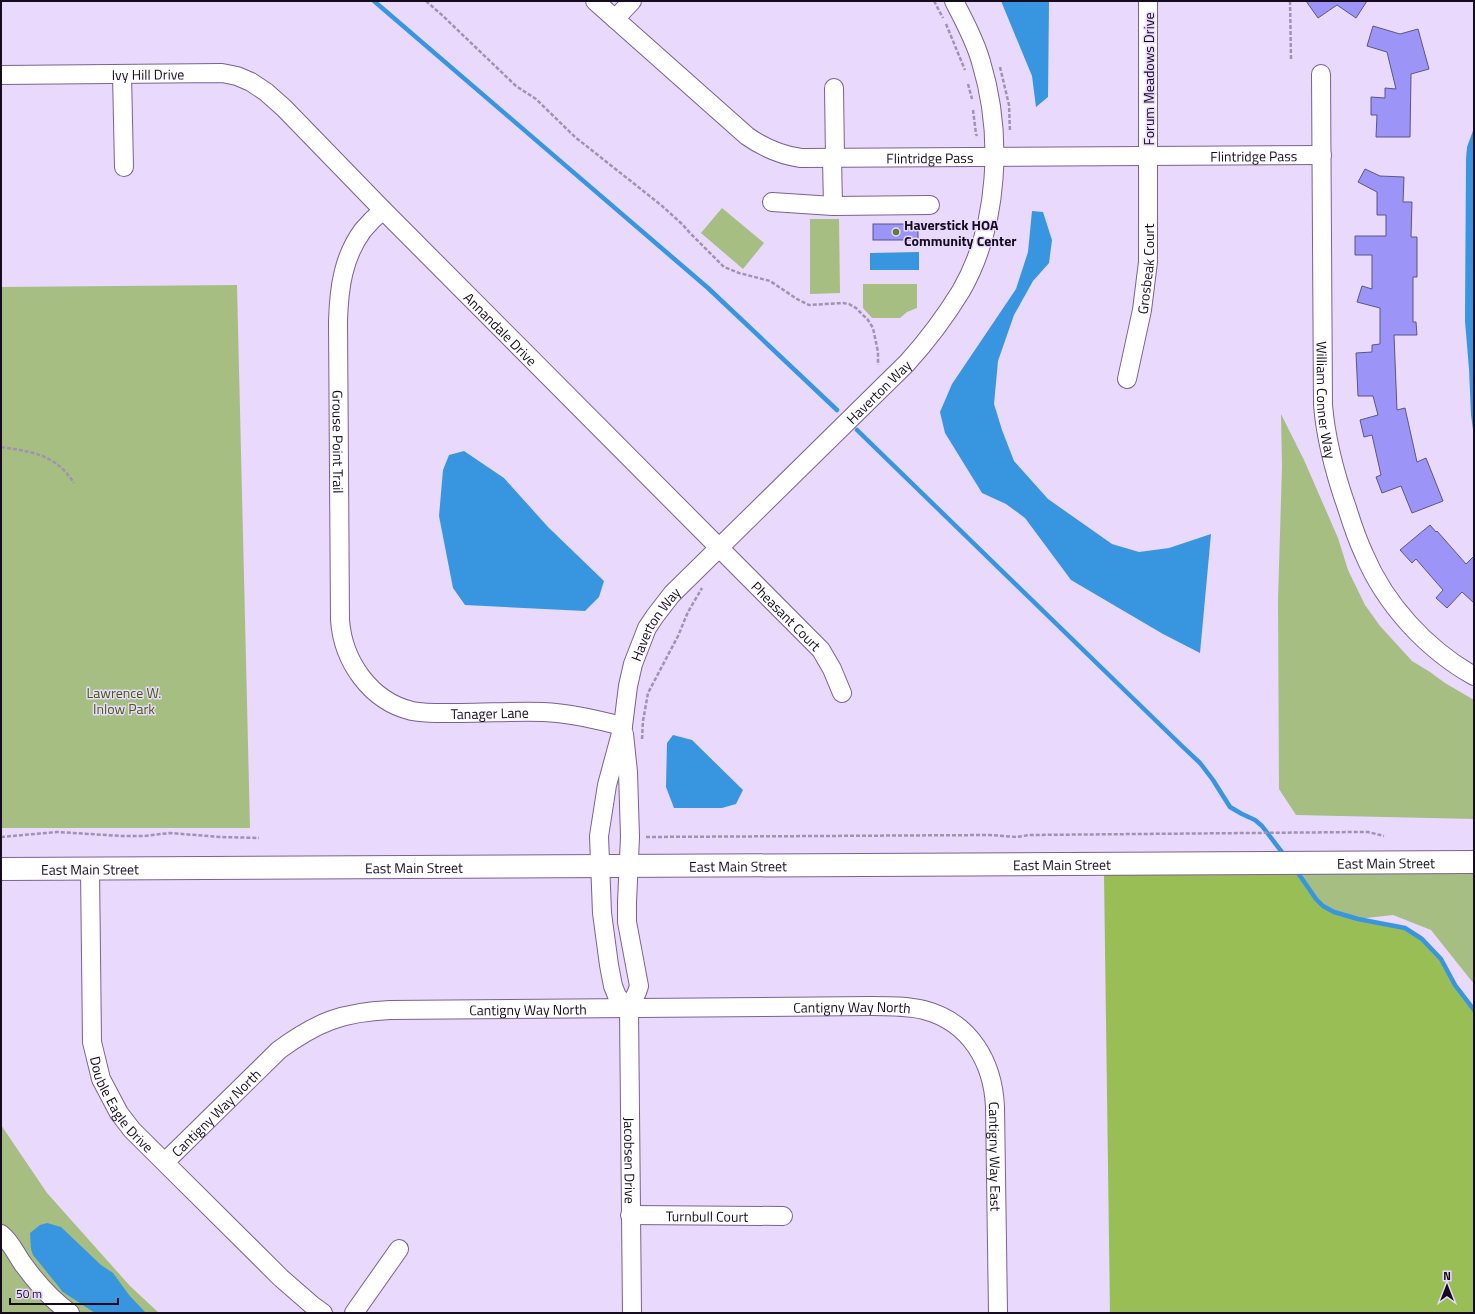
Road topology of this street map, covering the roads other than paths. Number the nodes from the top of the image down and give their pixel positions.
1 (595, 1) edge
2 (632, 1) edge
3 (954, 1) edge
4 (1148, 1) edge
5 (615, 19) junction
6 (122, 74) junction
7 (1321, 74) dead end
8 (1, 75) edge
9 (834, 88) dead end
10 (284, 108) joint
11 (1322, 155) junction
12 (994, 157) junction
13 (1148, 157) junction
14 (833, 158) junction
15 (124, 167) dead end
16 (772, 202) dead end
17 (930, 205) dead end
18 (833, 206) junction
19 (383, 210) junction
20 (1127, 379) dead end
21 (719, 547) junction
22 (1474, 676) edge
23 (364, 681) joint
24 (842, 693) dead end
25 (623, 726) junction
26 (1474, 862) edge
27 (628, 865) junction
28 (600, 866) junction
29 (1, 868) edge
30 (90, 868) junction
31 (628, 1008) junction
32 (945, 1018) joint
33 (165, 1162) junction
34 (630, 1216) junction
35 (783, 1216) dead end
36 (1, 1234) edge
37 (399, 1249) dead end
38 (70, 1313) edge
39 (323, 1313) edge
40 (354, 1313) edge
41 (632, 1313) edge
42 (998, 1313) edge

1 - 5 street, Flintridge Pass
2 - 5 street
3 - 12 street, Haverton Way
4 - 13 street, Forum Meadows Drive
5 - 14 street, Flintridge Pass
6 - 8 street, Ivy Hill Drive
6 - 10 street, Ivy Hill Drive
6 - 15 street
7 - 11 street, William Conner Way
9 - 14 street
10 - 19 street, Annandale Drive
11 - 13 street, Flintridge Pass
11 - 22 street, William Conner Way
12 - 13 street, Flintridge Pass
12 - 14 street, Flintridge Pass
12 - 21 street, Haverton Way
13 - 20 street, Grosbeak Court
14 - 18 street
16 - 18 street
17 - 18 street
19 - 21 street, Annandale Drive
19 - 23 street, Grouse Point Trail
21 - 24 street, Pheasant Court
21 - 25 street, Haverton Way
23 - 25 street, Tanager Lane
25 - 27 street, Haverton Way
25 - 28 street, Haverton Way
26 - 27 main road, East Main Street
27 - 28 main road, East Main Street
27 - 31 street, Jacobsen Drive
28 - 30 main road, East Main Street
28 - 31 street
29 - 30 main road, East Main Street
30 - 33 street, Double Eagle Drive
31 - 32 street, Cantigny Way North
31 - 33 street, Cantigny Way North
31 - 34 street, Jacobsen Drive
32 - 42 street, Cantigny Way East
33 - 39 street, Double Eagle Drive
34 - 35 street, Turnbull Court
34 - 41 street, Jacobsen Drive
36 - 38 street
37 - 40 street

